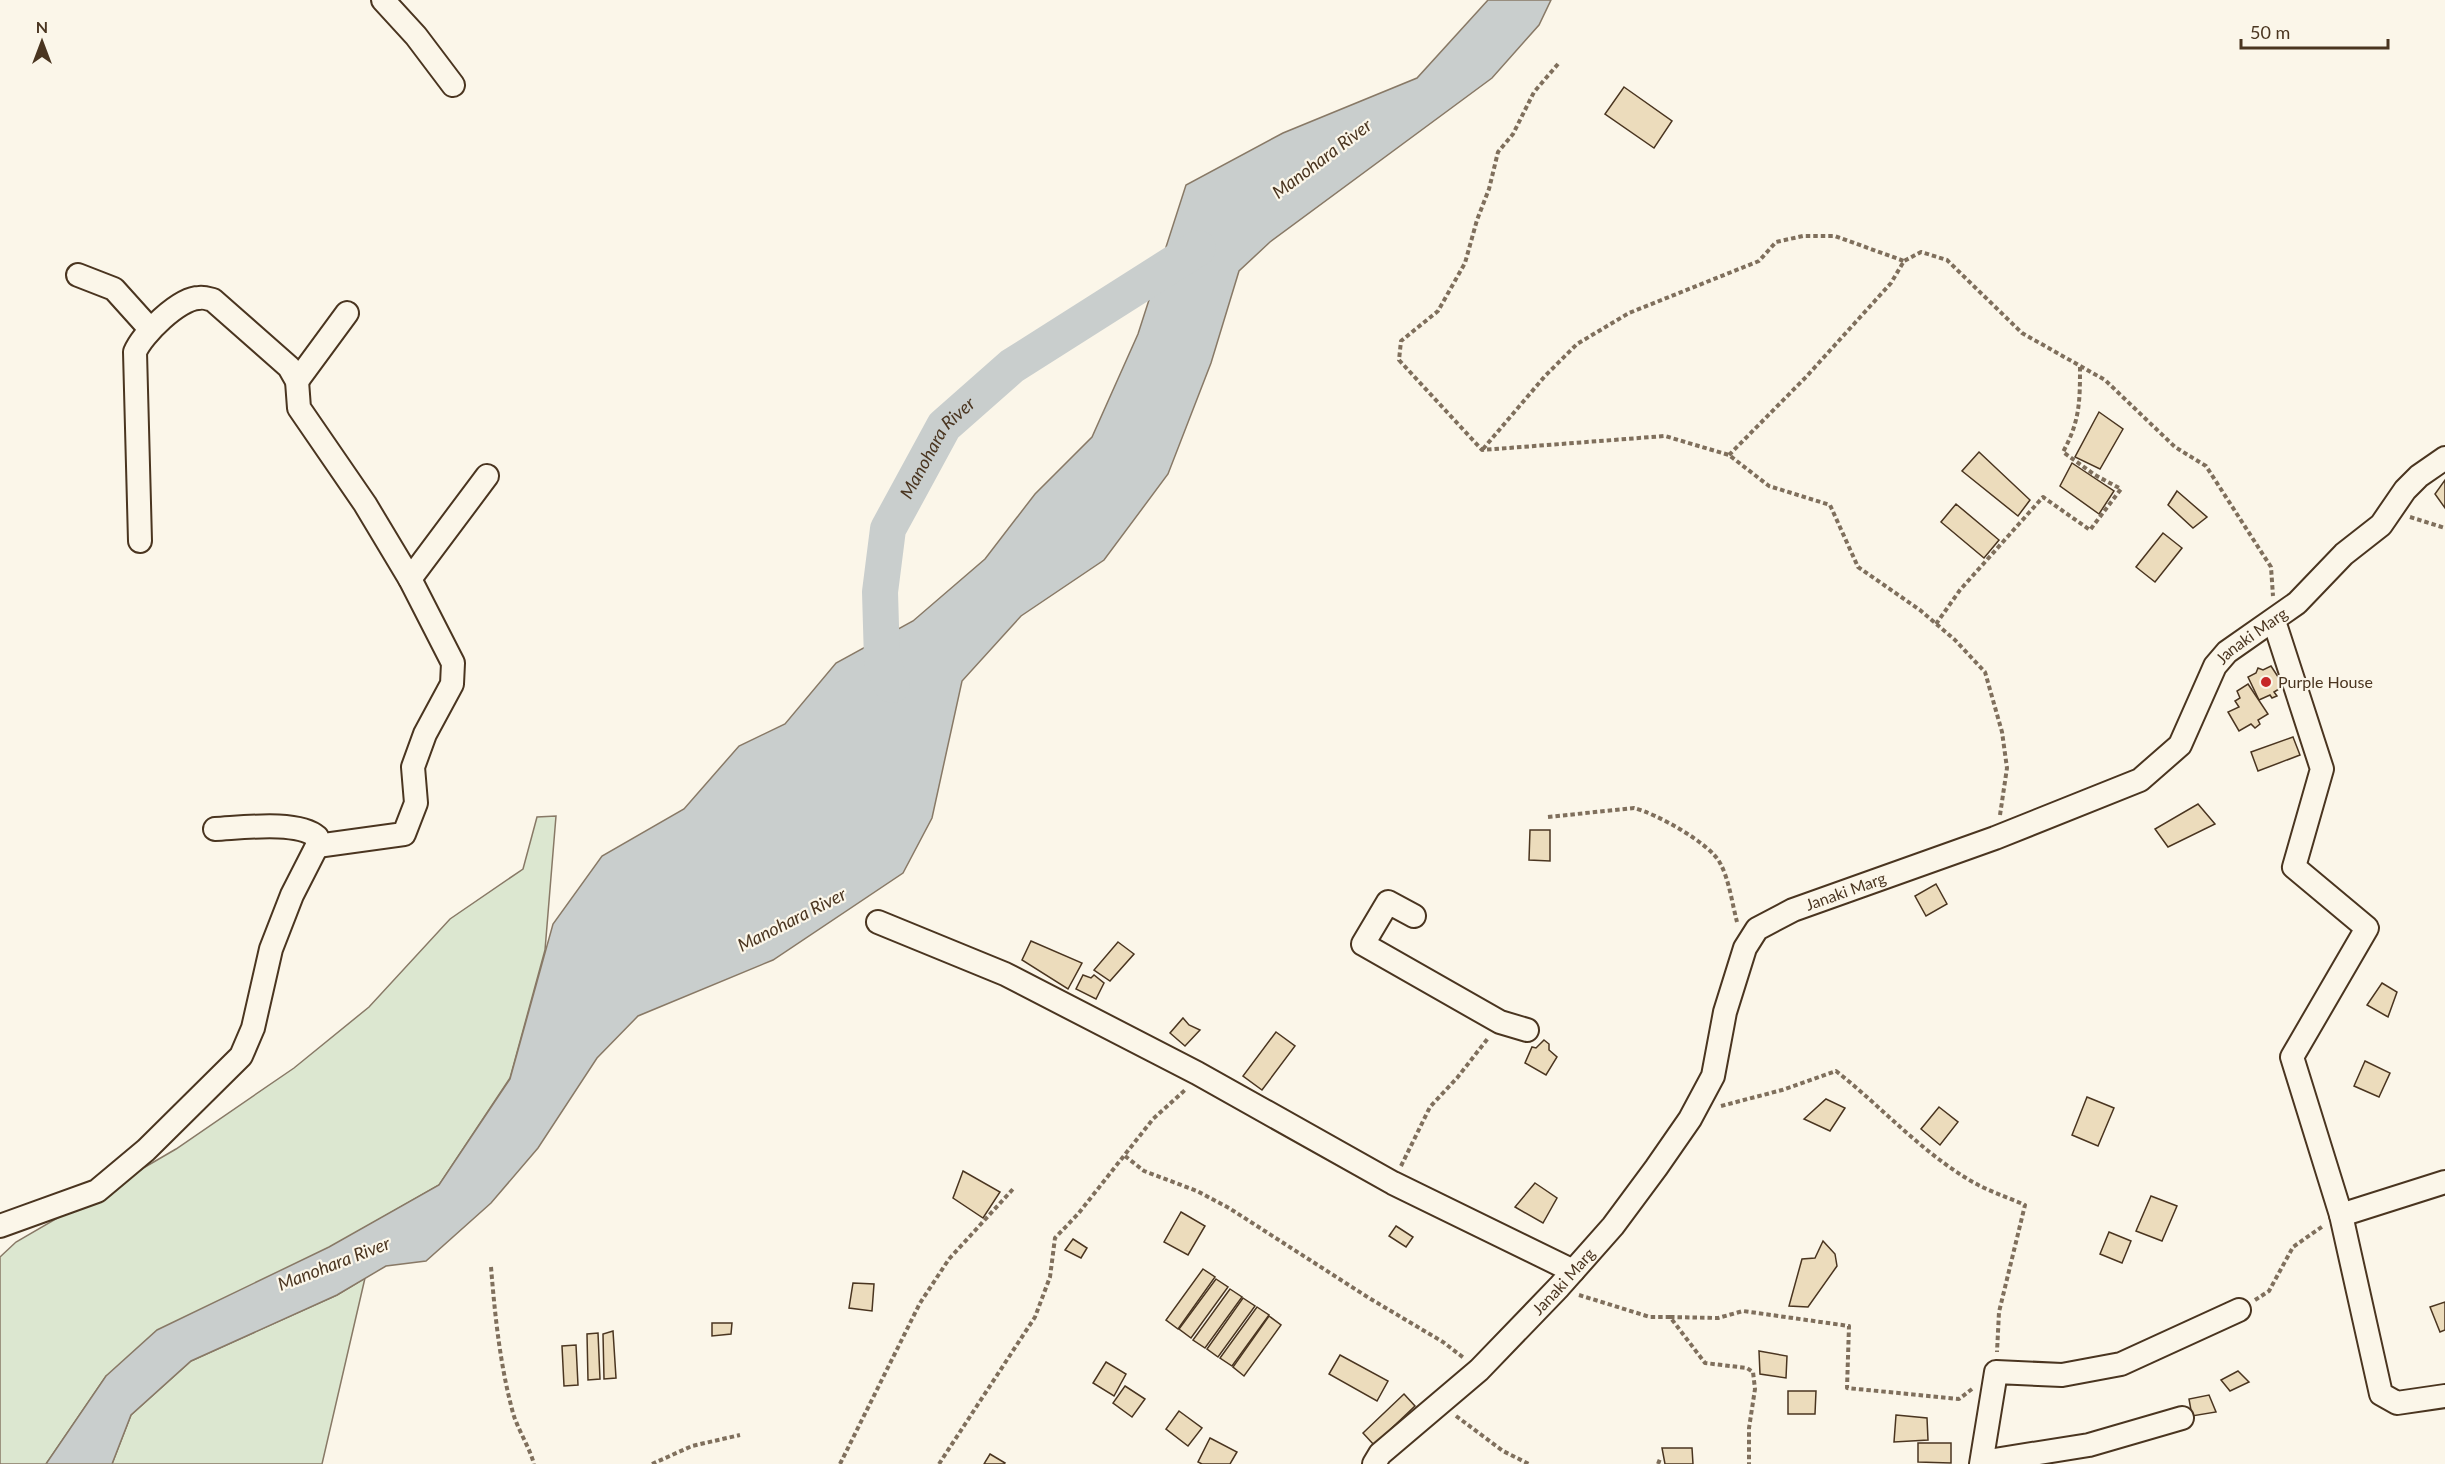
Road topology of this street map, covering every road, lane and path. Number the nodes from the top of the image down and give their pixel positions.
1 (383, 0) edge
2 (1558, 64) dead end
3 (453, 85) dead end
4 (1904, 261) junction
5 (78, 275) dead end
6 (347, 313) dead end
7 (150, 329) junction
8 (2080, 366) junction
9 (297, 381) junction
10 (1482, 450) junction
11 (1729, 454) junction
12 (2445, 458) edge
13 (487, 476) dead end
14 (2392, 512) junction
15 (2445, 528) edge
16 (140, 541) dead end
17 (410, 579) junction
18 (2274, 621) junction
19 (1936, 624) junction
20 (1548, 817) dead end
21 (215, 829) dead end
22 (1995, 838) junction
23 (317, 846) junction
24 (1414, 916) dead end
25 (878, 922) dead end
26 (1745, 948) junction
27 (1500, 1022) junction
28 (1527, 1030) dead end
29 (1197, 1073) junction
30 (1689, 1119) junction
31 (1125, 1156) junction
32 (2445, 1182) edge
33 (1393, 1183) junction
34 (1013, 1189) dead end
35 (2341, 1215) junction
36 (0, 1226) edge
37 (491, 1267) dead end
38 (1566, 1279) junction
39 (2239, 1310) joint
40 (1670, 1317) junction
41 (1479, 1370) junction
42 (1996, 1372) junction
43 (2445, 1396) edge
44 (1441, 1401) junction
45 (2182, 1418) dead end
46 (740, 1436) dead end
47 (1982, 1463) edge
48 (534, 1464) edge
49 (652, 1464) edge
50 (840, 1464) edge
51 (939, 1464) edge
52 (1374, 1464) edge
53 (1529, 1464) edge
54 (1749, 1464) edge

1 - 3 street
2 - 10 path
4 - 8 path
4 - 10 path
4 - 11 path
5 - 7 street
6 - 9 street
7 - 9 street
7 - 16 street
8 - 18 path
8 - 19 path
9 - 17 street
10 - 11 path
11 - 19 path
12 - 14 street, Janaki Marg
13 - 17 street
14 - 15 path
14 - 18 street, Janaki Marg
17 - 23 street
18 - 22 street, Janaki Marg
18 - 35 street
19 - 22 path
20 - 26 path
21 - 23 street
22 - 26 street, Janaki Marg
23 - 36 street
24 - 27 street
25 - 29 street
26 - 30 street, Janaki Marg
27 - 28 street
27 - 33 path
29 - 31 path
29 - 33 street
30 - 38 street, Janaki Marg
30 - 42 path
31 - 41 path
31 - 51 path
32 - 35 street
33 - 38 street
34 - 50 path
35 - 39 path
35 - 43 street
37 - 48 path
38 - 40 path
38 - 41 street, Janaki Marg
39 - 42 street
40 - 42 path
40 - 54 path
41 - 44 street, Janaki Marg
42 - 47 street
44 - 52 street, Janaki Marg
44 - 53 path
45 - 47 street
46 - 49 path

